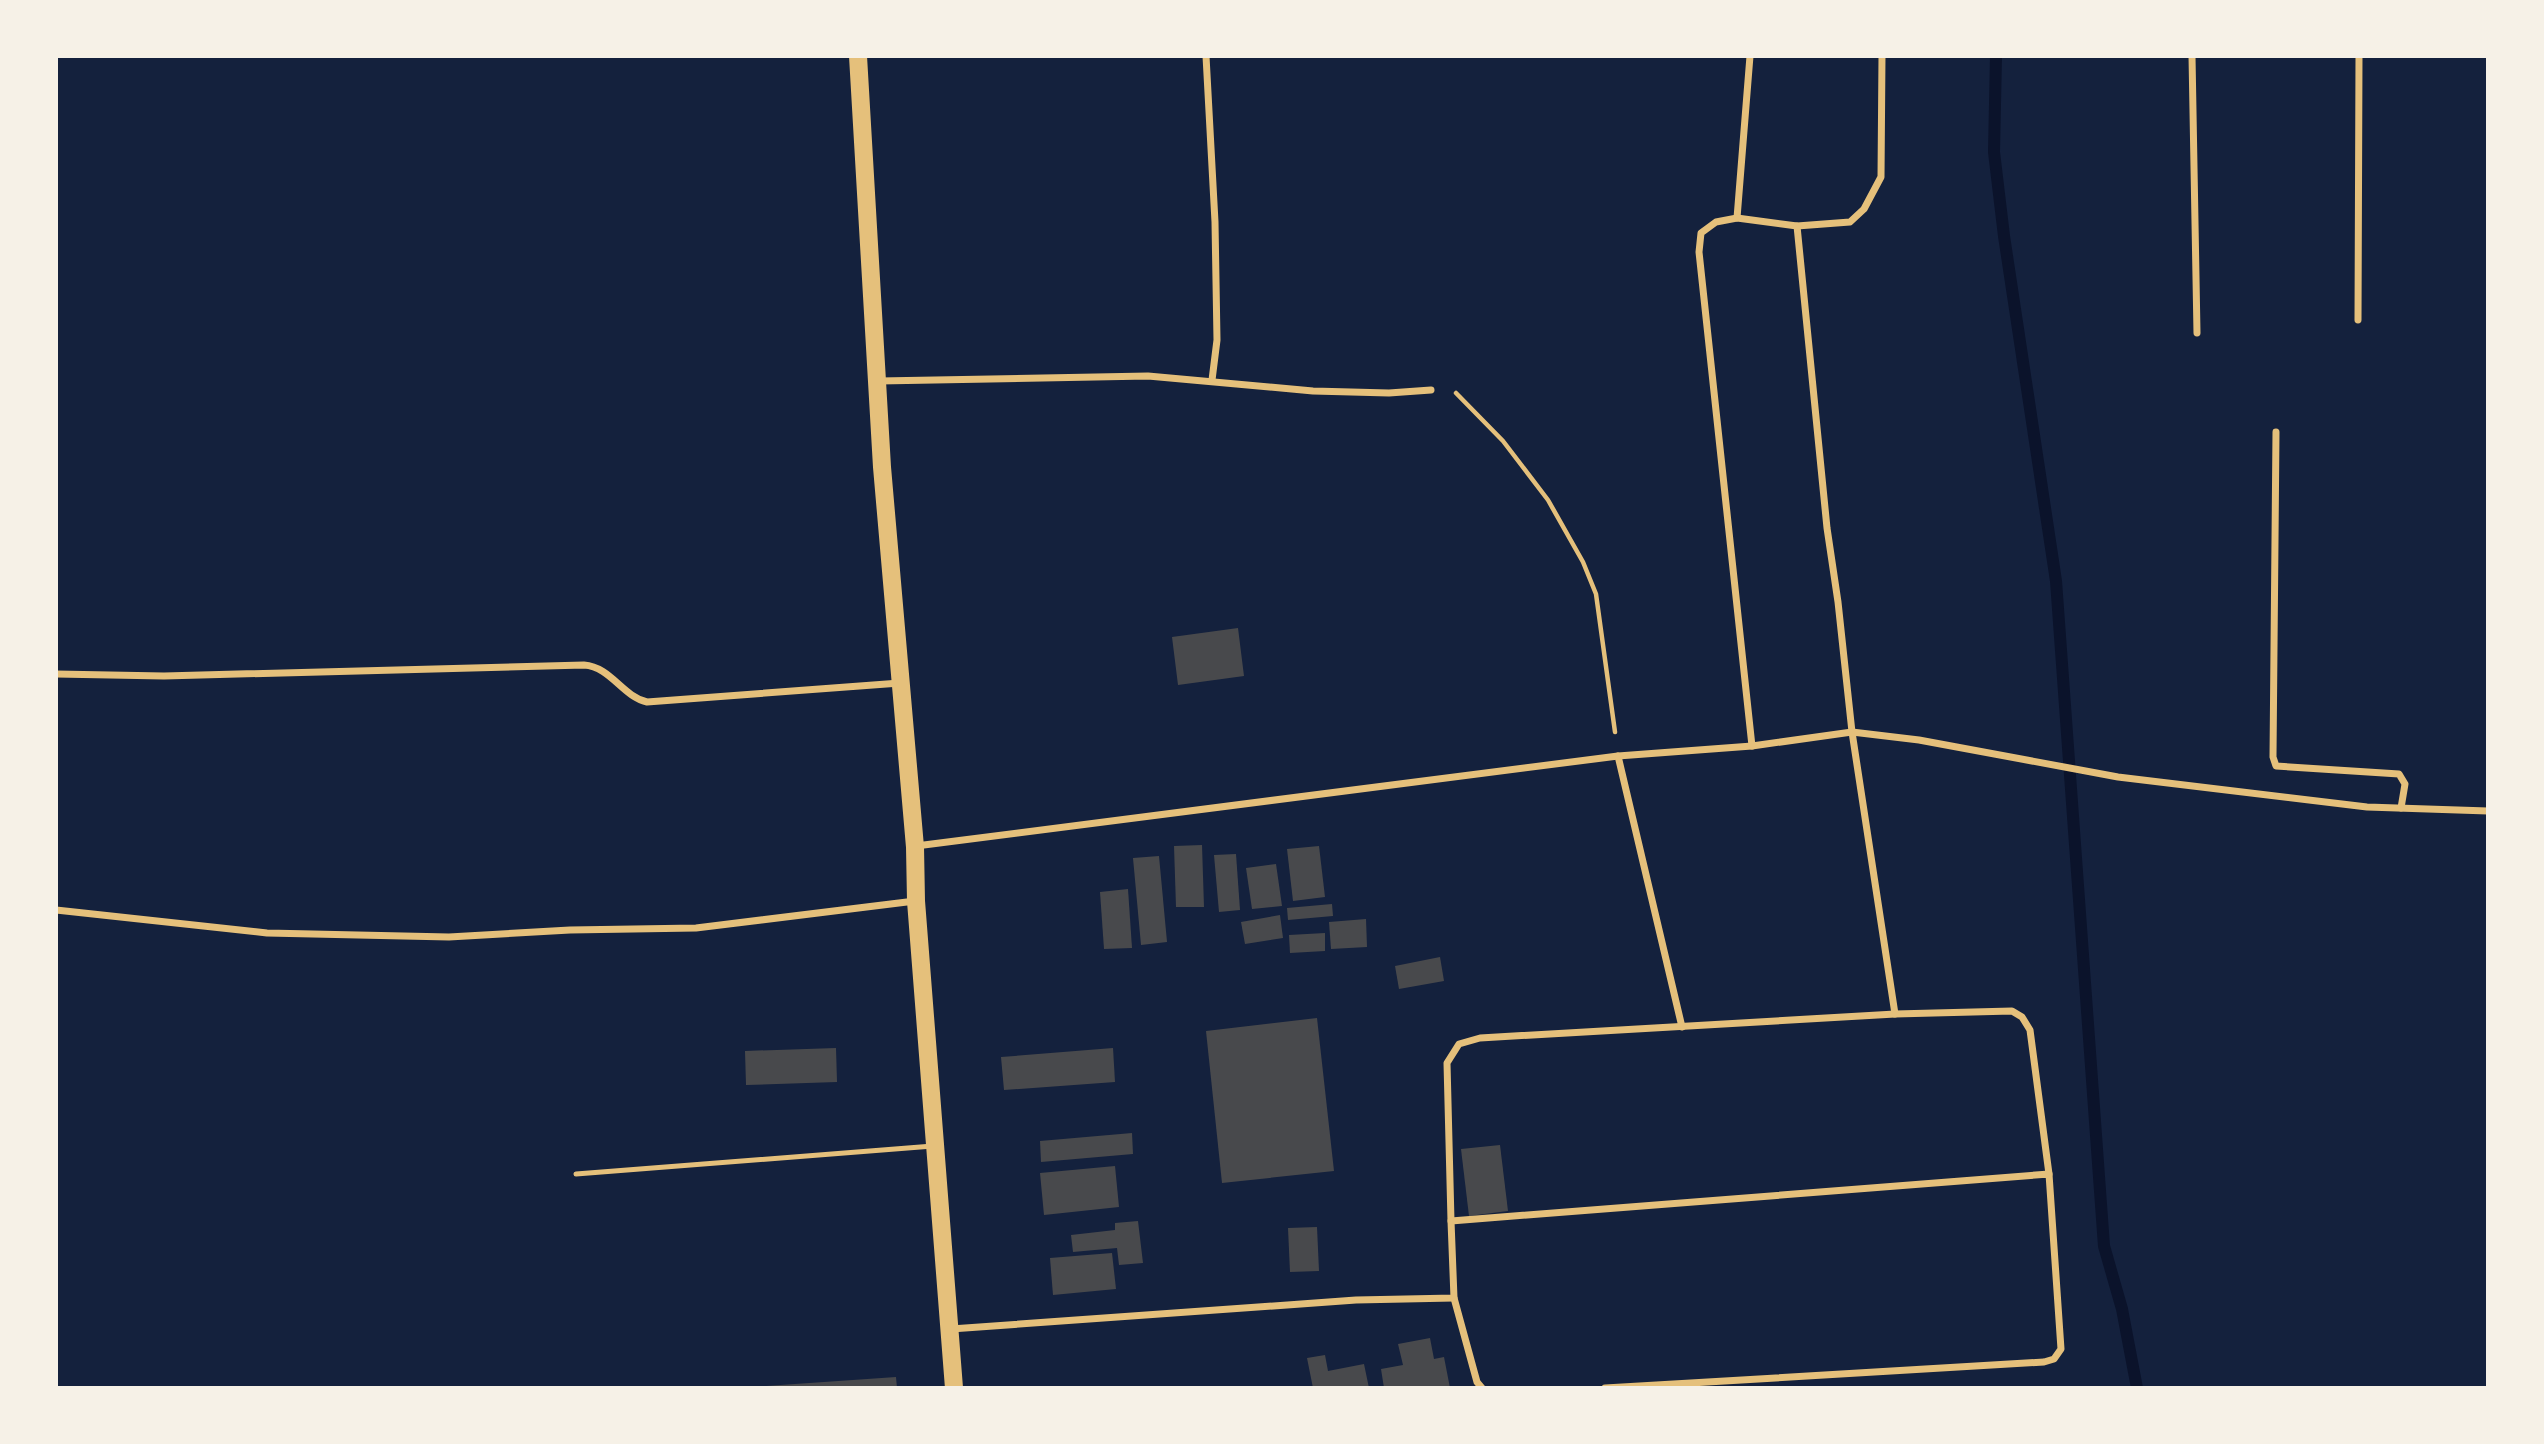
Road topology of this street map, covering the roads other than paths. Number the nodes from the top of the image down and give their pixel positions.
1 (858, 56) edge
2 (1206, 56) edge
3 (1749, 56) edge
4 (1882, 56) edge
5 (2192, 56) edge
6 (2359, 56) edge
7 (1737, 218) junction
8 (1797, 226) junction
9 (2358, 320) dead end
10 (2197, 333) dead end
11 (1212, 380) junction
12 (878, 382) junction
13 (1431, 390) road end
14 (2276, 432) dead end
15 (56, 674) edge
16 (901, 683) junction
17 (1852, 732) junction
18 (1752, 746) junction
19 (1618, 756) junction
20 (2401, 808) junction
21 (2488, 811) edge
22 (915, 847) junction
23 (916, 901) junction
24 (56, 910) edge
25 (1895, 1014) junction
26 (1682, 1027) junction
27 (936, 1146) junction
28 (576, 1174) dead end
29 (2049, 1174) junction
30 (1451, 1221) junction
31 (1454, 1298) junction
32 (949, 1329) junction
33 (954, 1388) edge
34 (1482, 1388) edge
35 (1605, 1388) edge

1 - 12 main road
2 - 11 street
3 - 7 street
4 - 8 street
5 - 10 street
6 - 9 street
7 - 8 street
7 - 18 street
8 - 17 street
11 - 12 street
11 - 13 street
12 - 16 main road
14 - 20 street
15 - 16 street
16 - 22 main road
17 - 18 street
17 - 20 street
17 - 25 street
18 - 19 street
19 - 22 street
19 - 26 street
20 - 21 street
22 - 23 main road
23 - 24 street
23 - 27 main road
25 - 26 street
25 - 29 street
26 - 30 street
27 - 28 lane
27 - 32 main road
29 - 30 street
29 - 35 street
30 - 31 street
31 - 32 street
31 - 34 street
32 - 33 main road

